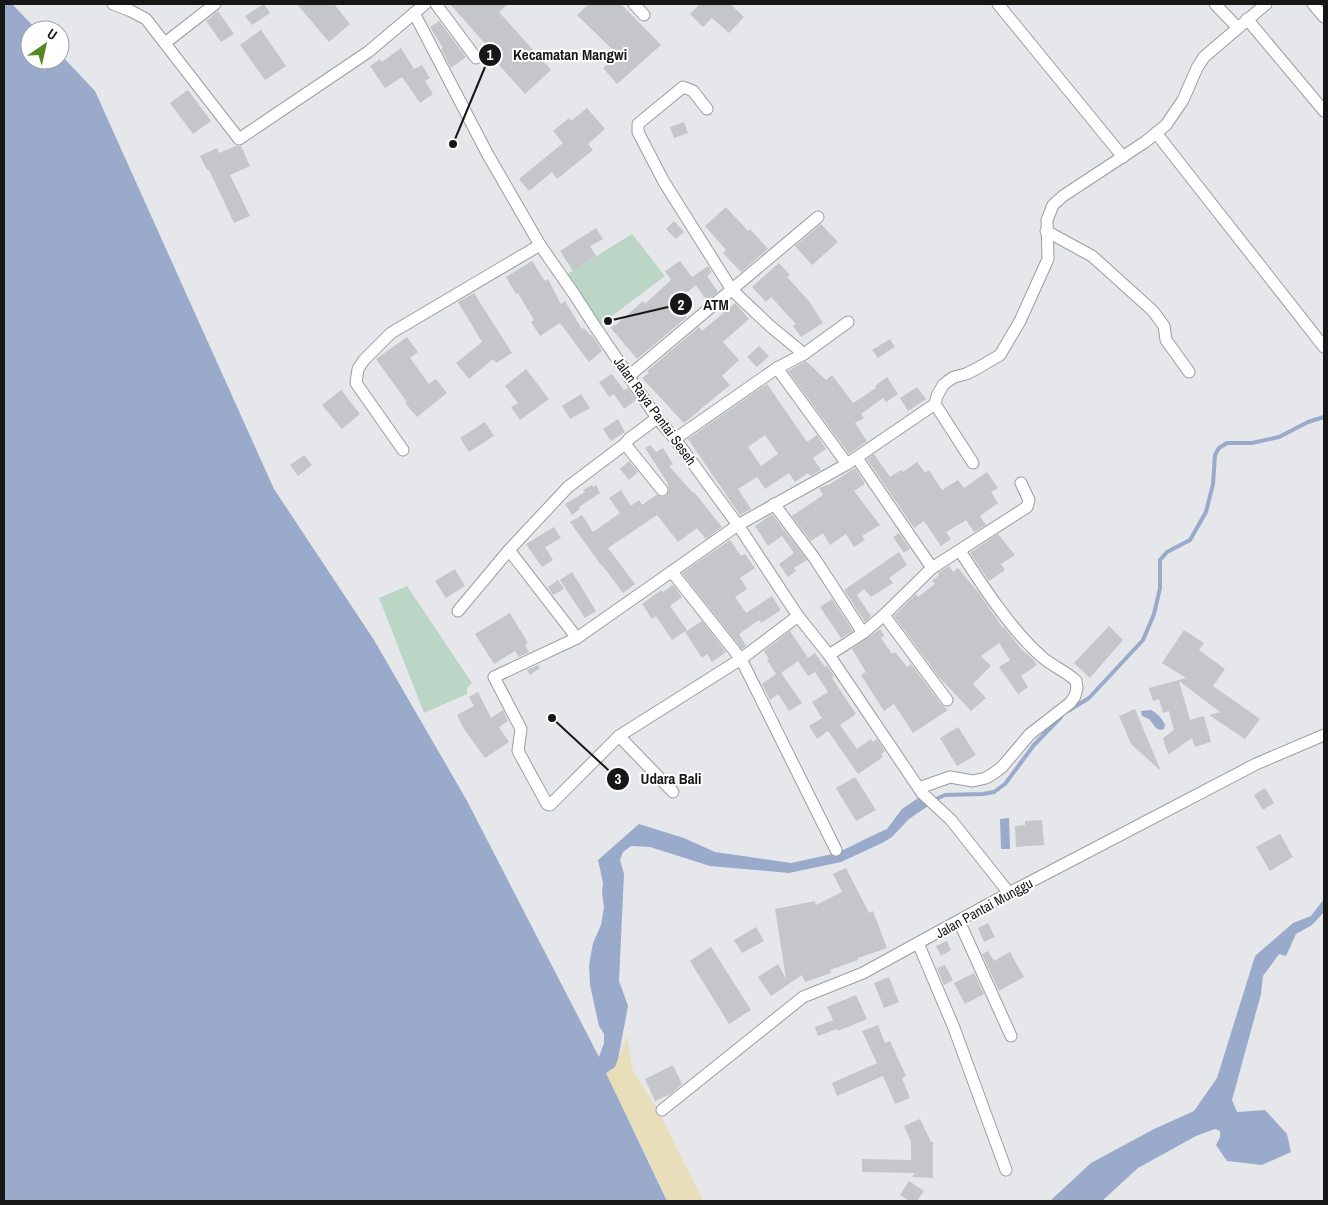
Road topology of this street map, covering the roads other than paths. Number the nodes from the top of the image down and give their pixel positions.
1 (113, 4) edge
2 (215, 4) edge
3 (425, 4) edge
4 (436, 4) edge
5 (634, 4) edge
6 (998, 4) edge
7 (1214, 4) edge
8 (1266, 4) edge
9 (1314, 4) edge
10 (414, 13) junction
11 (644, 15) dead end
12 (1324, 17) edge
13 (1247, 19) junction
14 (1237, 27) junction
15 (165, 42) junction
16 (476, 58) dead end
17 (707, 109) dead end
18 (1324, 110) edge
19 (1156, 133) junction
20 (1123, 157) junction
21 (818, 217) dead end
22 (1046, 232) junction
23 (540, 245) junction
24 (732, 290) junction
25 (848, 322) dead end
26 (1324, 347) edge
27 (804, 354) junction
28 (777, 368) junction
29 (1189, 372) dead end
30 (629, 376) junction
31 (934, 404) junction
32 (660, 421) junction
33 (675, 439) junction
34 (625, 444) junction
35 (403, 450) dead end
36 (852, 461) junction
37 (973, 463) dead end
38 (1021, 483) dead end
39 (662, 490) dead end
40 (774, 504) junction
41 (738, 525) junction
42 (509, 550) junction
43 (960, 551) junction
44 (932, 568) junction
45 (672, 572) junction
46 (458, 611) dead end
47 (884, 615) junction
48 (798, 616) junction
49 (863, 633) junction
50 (577, 638) junction
51 (829, 655) junction
52 (741, 659) junction
53 (947, 700) dead end
54 (1324, 735) edge
55 (619, 736) junction
56 (921, 790) junction
57 (673, 792) dead end
58 (836, 850) dead end
59 (1009, 893) junction
60 (959, 921) junction
61 (918, 943) junction
62 (1011, 1036) dead end
63 (662, 1110) dead end
64 (1006, 1170) dead end

1 - 15 street
2 - 15 street
3 - 10 street
4 - 16 street
5 - 11 street
6 - 20 street
7 - 14 street
8 - 13 street
9 - 12 street
10 - 15 street
10 - 23 street, Jalan Raya Pantai Seseh
13 - 14 street
13 - 18 street
14 - 19 street
17 - 24 street
19 - 20 street
19 - 26 street
20 - 22 street
21 - 24 street
22 - 29 street
22 - 31 street
23 - 30 street, Jalan Raya Pantai Seseh
23 - 35 street
24 - 27 street
24 - 30 street
25 - 27 street
27 - 28 street
28 - 33 street
28 - 36 street
30 - 32 street, Jalan Raya Pantai Seseh
31 - 36 street
31 - 37 street
32 - 33 street, Jalan Raya Pantai Seseh
32 - 34 street
33 - 41 street, Jalan Raya Pantai Seseh
34 - 39 street
34 - 42 street
36 - 40 street
36 - 44 street
38 - 43 street
40 - 41 street
40 - 49 street
41 - 45 street
41 - 48 street, Jalan Raya Pantai Seseh
42 - 46 street
42 - 50 street
43 - 44 street
43 - 56 street
44 - 47 street
45 - 50 street
45 - 52 street
47 - 49 street
47 - 53 street
48 - 51 street, Jalan Raya Pantai Seseh
48 - 52 street
49 - 51 street
50 - 55 street
51 - 56 street, Jalan Raya Pantai Seseh
52 - 55 street
52 - 58 street
54 - 59 street, Jalan Pantai Munggu
55 - 57 street
56 - 59 street, Jalan Raya Pantai Seseh
59 - 60 street, Jalan Pantai Munggu
60 - 61 street, Jalan Pantai Munggu
60 - 62 street
61 - 63 street, Jalan Pantai Munggu
61 - 64 street

